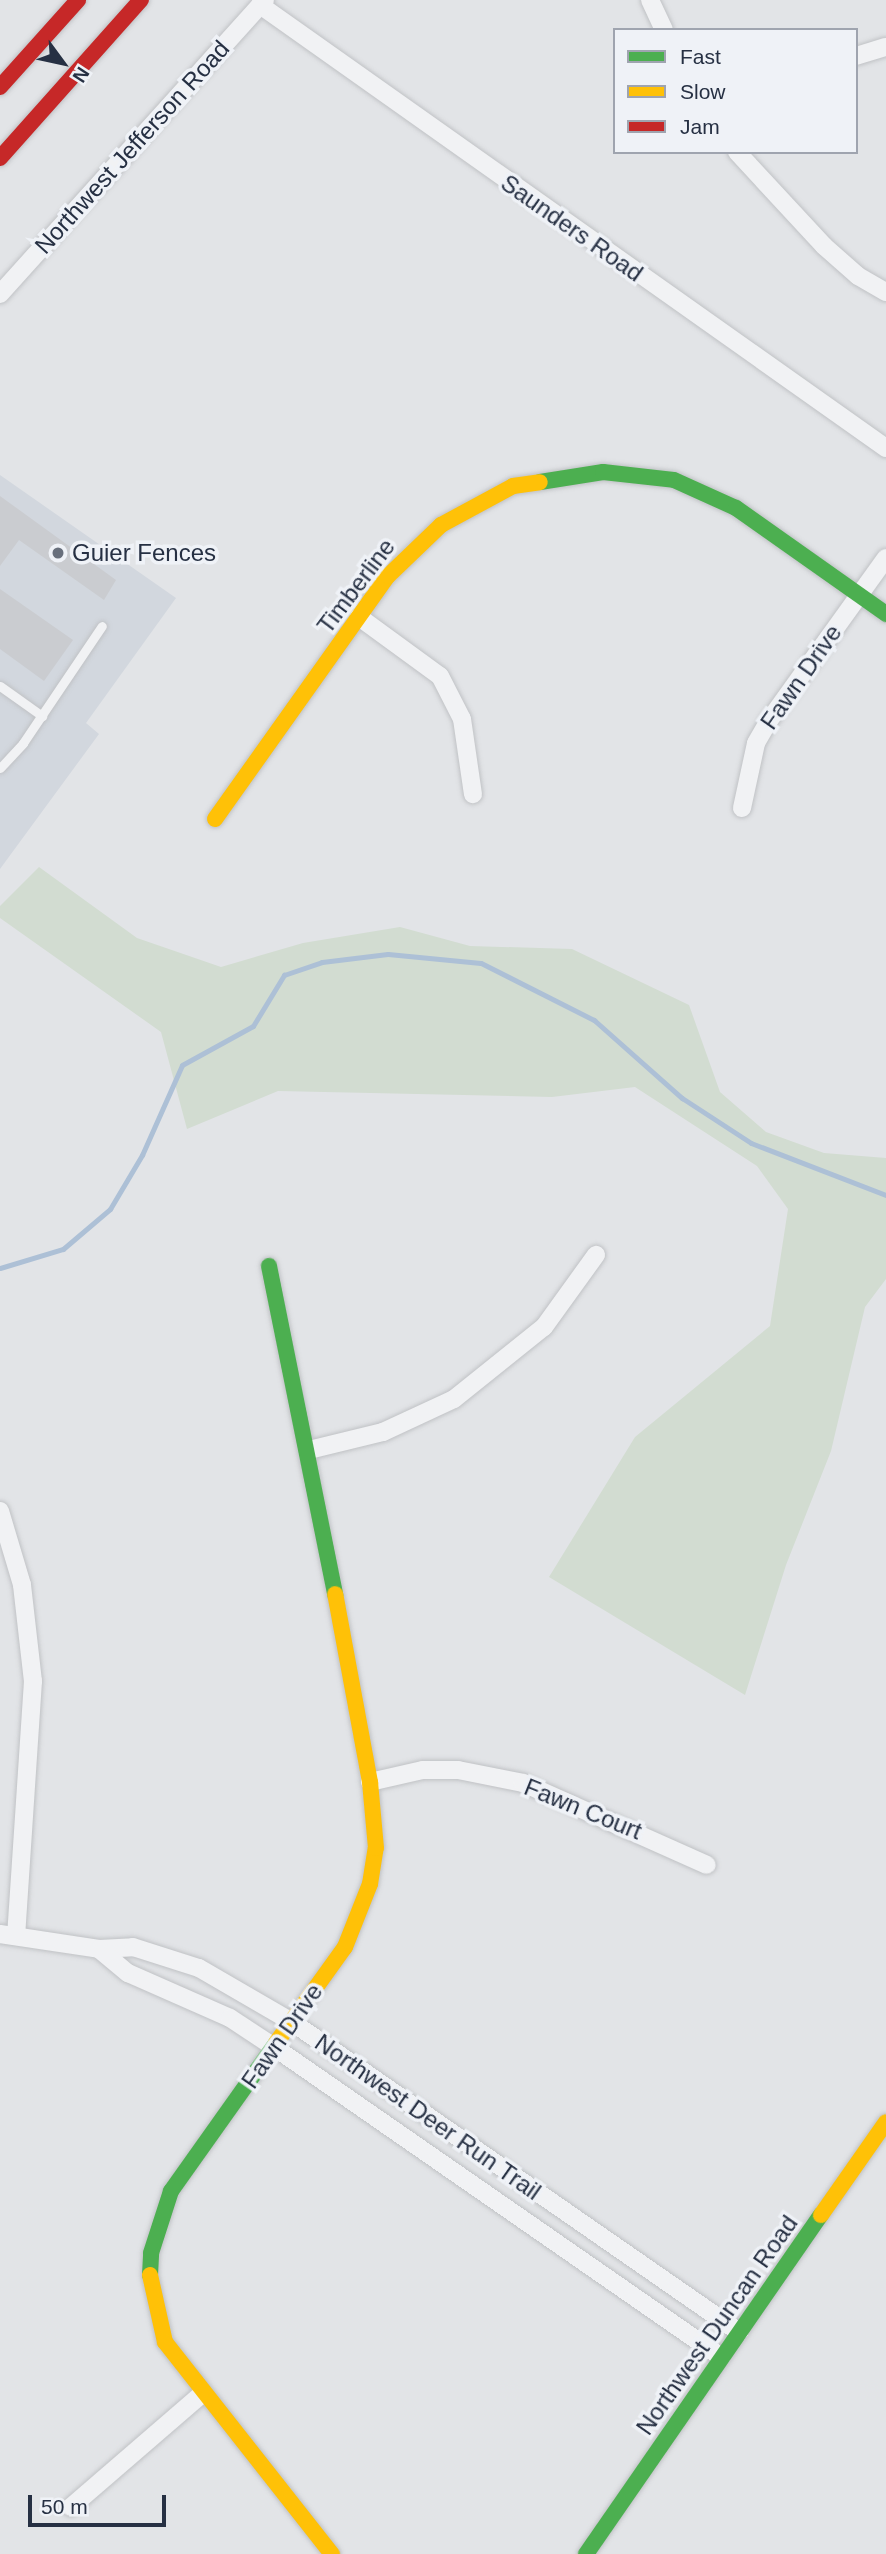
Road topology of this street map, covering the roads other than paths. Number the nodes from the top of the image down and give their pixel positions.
1 (78, 0) edge
2 (141, 0) edge
3 (650, 0) edge
4 (262, 3) edge
5 (663, 28) edge
6 (886, 47) edge
7 (858, 55) edge
8 (0, 87) edge
9 (742, 154) edge
10 (0, 158) edge
11 (886, 292) edge
12 (0, 294) edge
13 (886, 448) edge
14 (886, 558) edge
15 (859, 595) junction
16 (886, 614) edge
17 (359, 617) junction
18 (102, 626) dead end
19 (0, 686) edge
20 (42, 716) junction
21 (0, 768) edge
22 (473, 794) dead end
23 (742, 808) dead end
24 (215, 819) dead end
25 (596, 1255) dead end
26 (269, 1266) dead end
27 (309, 1450) junction
28 (0, 1511) edge
29 (370, 1782) junction
30 (707, 1864) dead end
31 (8, 1935) edge
32 (99, 1949) junction
33 (292, 2022) junction
34 (274, 2047) junction
35 (886, 2122) edge
36 (506, 2171) junction
37 (490, 2196) junction
38 (739, 2332) junction
39 (721, 2357) junction
40 (203, 2393) junction
41 (71, 2507) dead end
42 (332, 2554) edge
43 (586, 2554) edge

1 - 8 main road
2 - 10 main road
3 - 5 street
4 - 12 street, Northwest Jefferson Road
4 - 13 street, Saunders Road
6 - 7 street
9 - 11 street
14 - 15 street, Fawn Drive
15 - 16 main road, Timberline
15 - 17 main road, Timberline
15 - 23 street, Fawn Drive
17 - 22 street
17 - 24 main road, Timberline
18 - 20 lane
19 - 20 lane
20 - 21 lane
25 - 27 street
26 - 27 main road, Fawn Drive
27 - 29 main road, Fawn Drive
28 - 31 street
29 - 30 street, Fawn Court
29 - 33 main road, Fawn Drive
31 - 32 street, Northwest Deer Run Trail
32 - 33 street, Northwest Deer Run Trail
32 - 34 street, Northwest Deer Run Trail
33 - 34 main road, Fawn Drive
33 - 36 street, Northwest Deer Run Trail
34 - 37 street, Northwest Deer Run Trail
34 - 40 main road, Fawn Drive
35 - 38 main road, Northwest Duncan Road
36 - 37 street
36 - 38 street, Northwest Deer Run Trail
37 - 39 street, Northwest Deer Run Trail
38 - 39 main road, Northwest Duncan Road
39 - 43 main road, Northwest Duncan Road
40 - 41 street
40 - 42 main road, Fawn Drive

